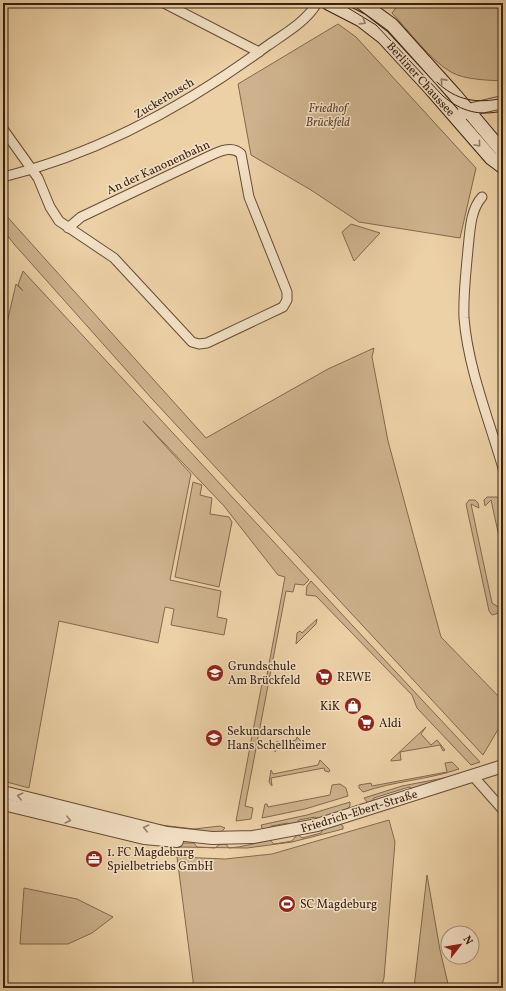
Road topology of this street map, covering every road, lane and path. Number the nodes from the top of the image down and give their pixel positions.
1 (164, 3) edge
2 (317, 3) edge
3 (328, 3) edge
4 (362, 3) edge
5 (259, 52) junction
6 (503, 102) edge
7 (468, 110) junction
8 (456, 117) junction
9 (3, 129) edge
10 (503, 152) edge
11 (503, 167) edge
12 (32, 169) junction
13 (3, 177) edge
14 (482, 197) dead end
15 (68, 228) junction
16 (503, 468) edge
17 (503, 766) edge
18 (473, 776) junction
19 (3, 792) edge
20 (3, 804) edge
21 (503, 810) edge
22 (212, 838) junction

1 - 5 street
2 - 5 street, Zuckerbusch
3 -> 8 main road, Berliner Chaussee
7 -> 4 main road, Berliner Chaussee
5 - 12 street, Zuckerbusch
6 - 7 street
7 - 8 street
7 - 10 main road, Berliner Chaussee
8 -> 11 main road, Berliner Chaussee
9 - 12 street, An der Kanonenbahn
12 - 13 street, Zuckerbusch
12 - 15 street, An der Kanonenbahn
14 - 16 street
15 - 15 street, An der Kanonenbahn
17 - 18 street, Friedrich-Ebert-Straße
18 - 21 street
18 - 22 street, Friedrich-Ebert-Straße
22 -> 19 street, Friedrich-Ebert-Straße
20 -> 22 street, Friedrich-Ebert-Straße

